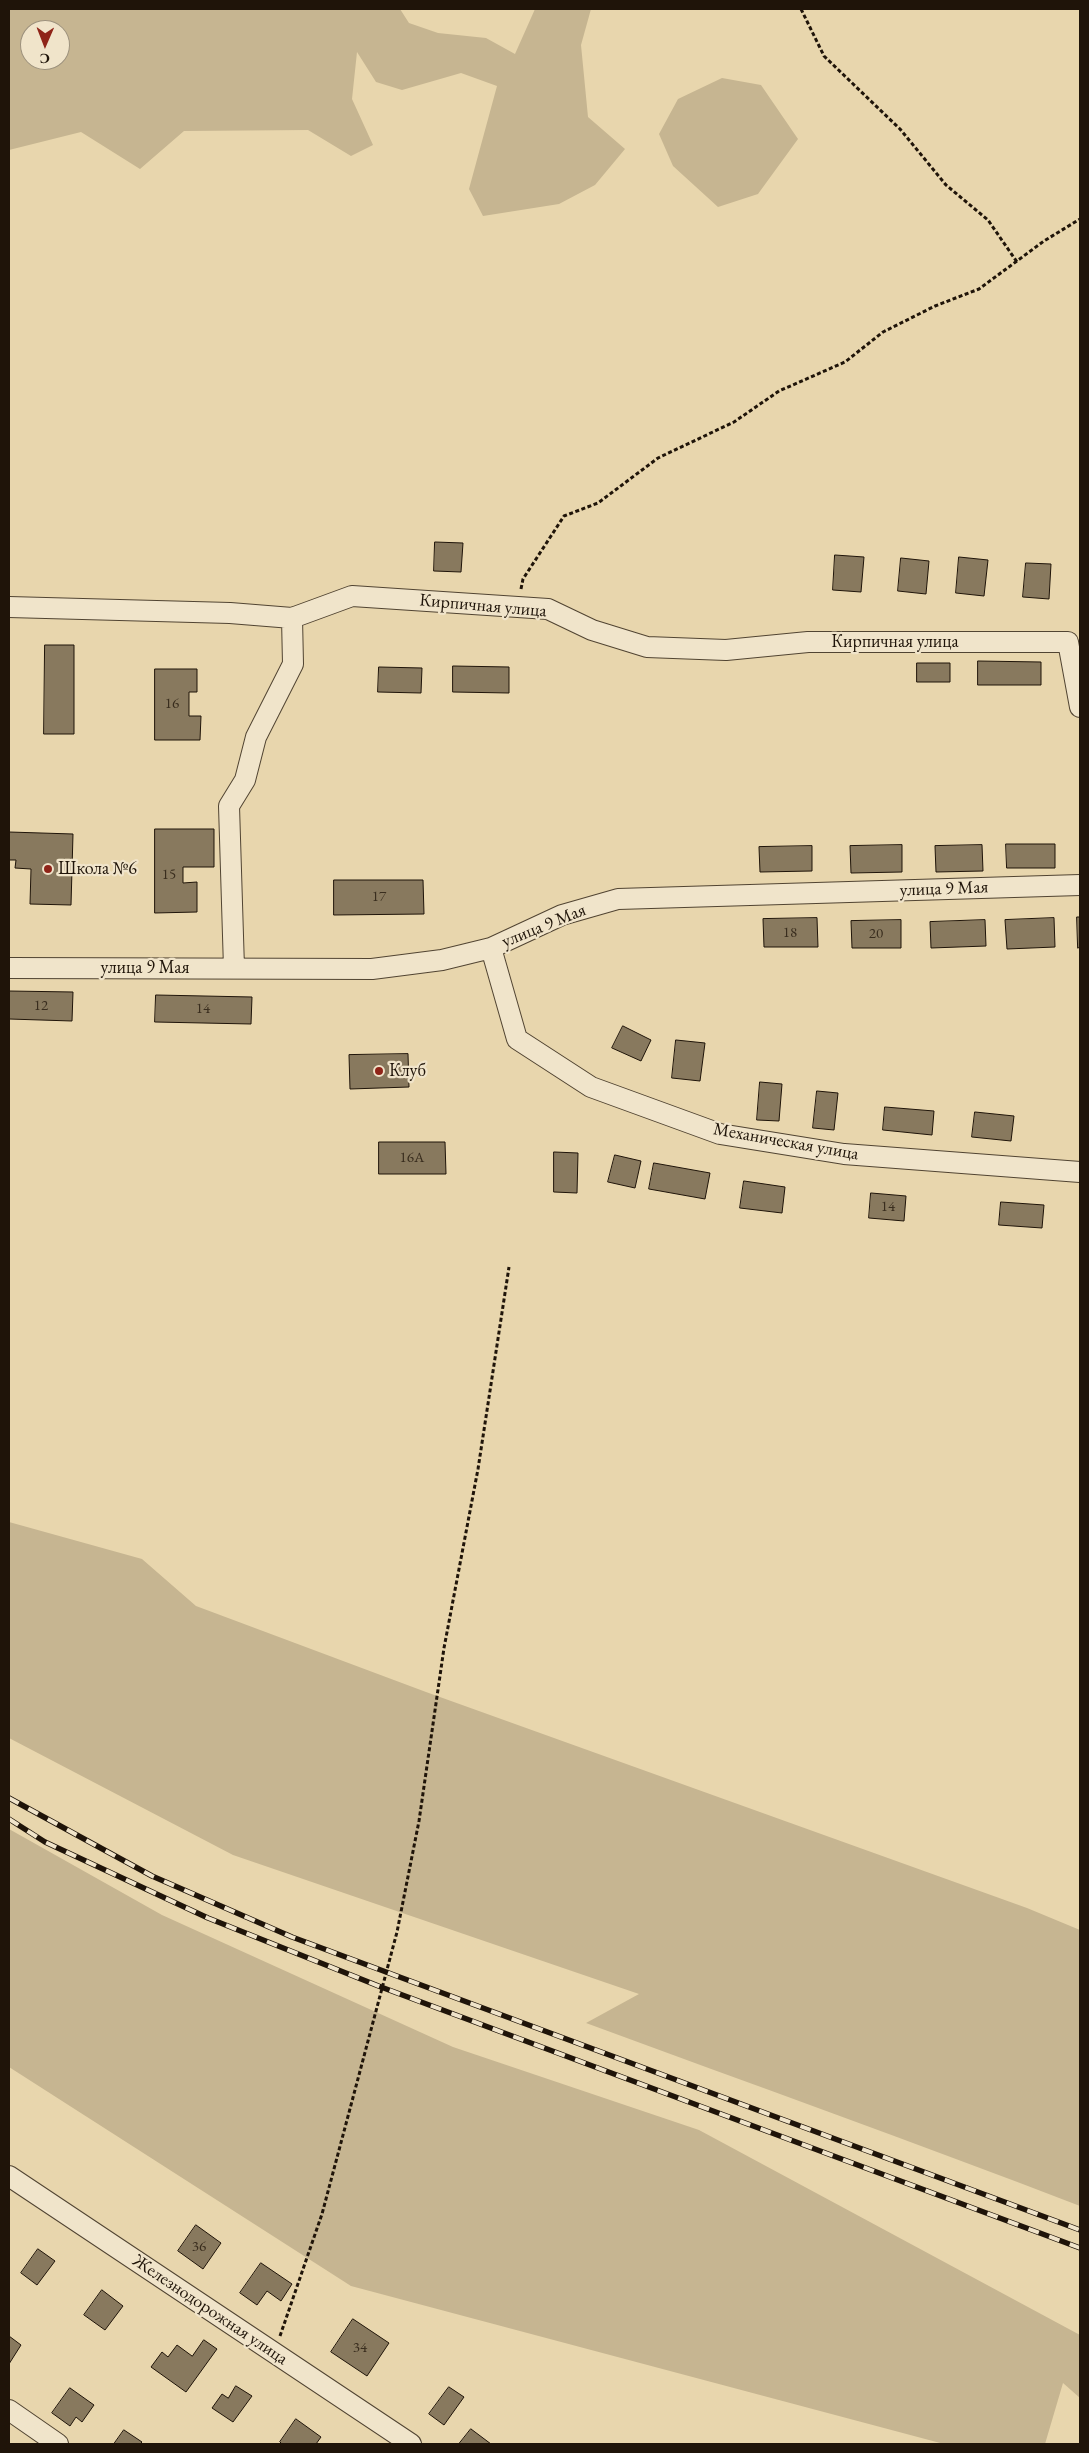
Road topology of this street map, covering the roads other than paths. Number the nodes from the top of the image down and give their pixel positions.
1 (9, 607) edge
2 (292, 618) junction
3 (1080, 708) edge
4 (1080, 885) edge
5 (491, 948) junction
6 (9, 968) edge
7 (234, 968) junction
8 (1080, 1172) edge
9 (9, 2176) edge
10 (9, 2410) edge
11 (58, 2444) edge
12 (411, 2444) edge

1 - 2 street, Кирпичная улица
2 - 3 street, Кирпичная улица
2 - 7 street
4 - 5 street, улица 9 Мая
5 - 7 street, улица 9 Мая
5 - 8 street, Механическая улица
6 - 7 street, улица 9 Мая
9 - 12 street, Железнодорожная улица
10 - 11 street

